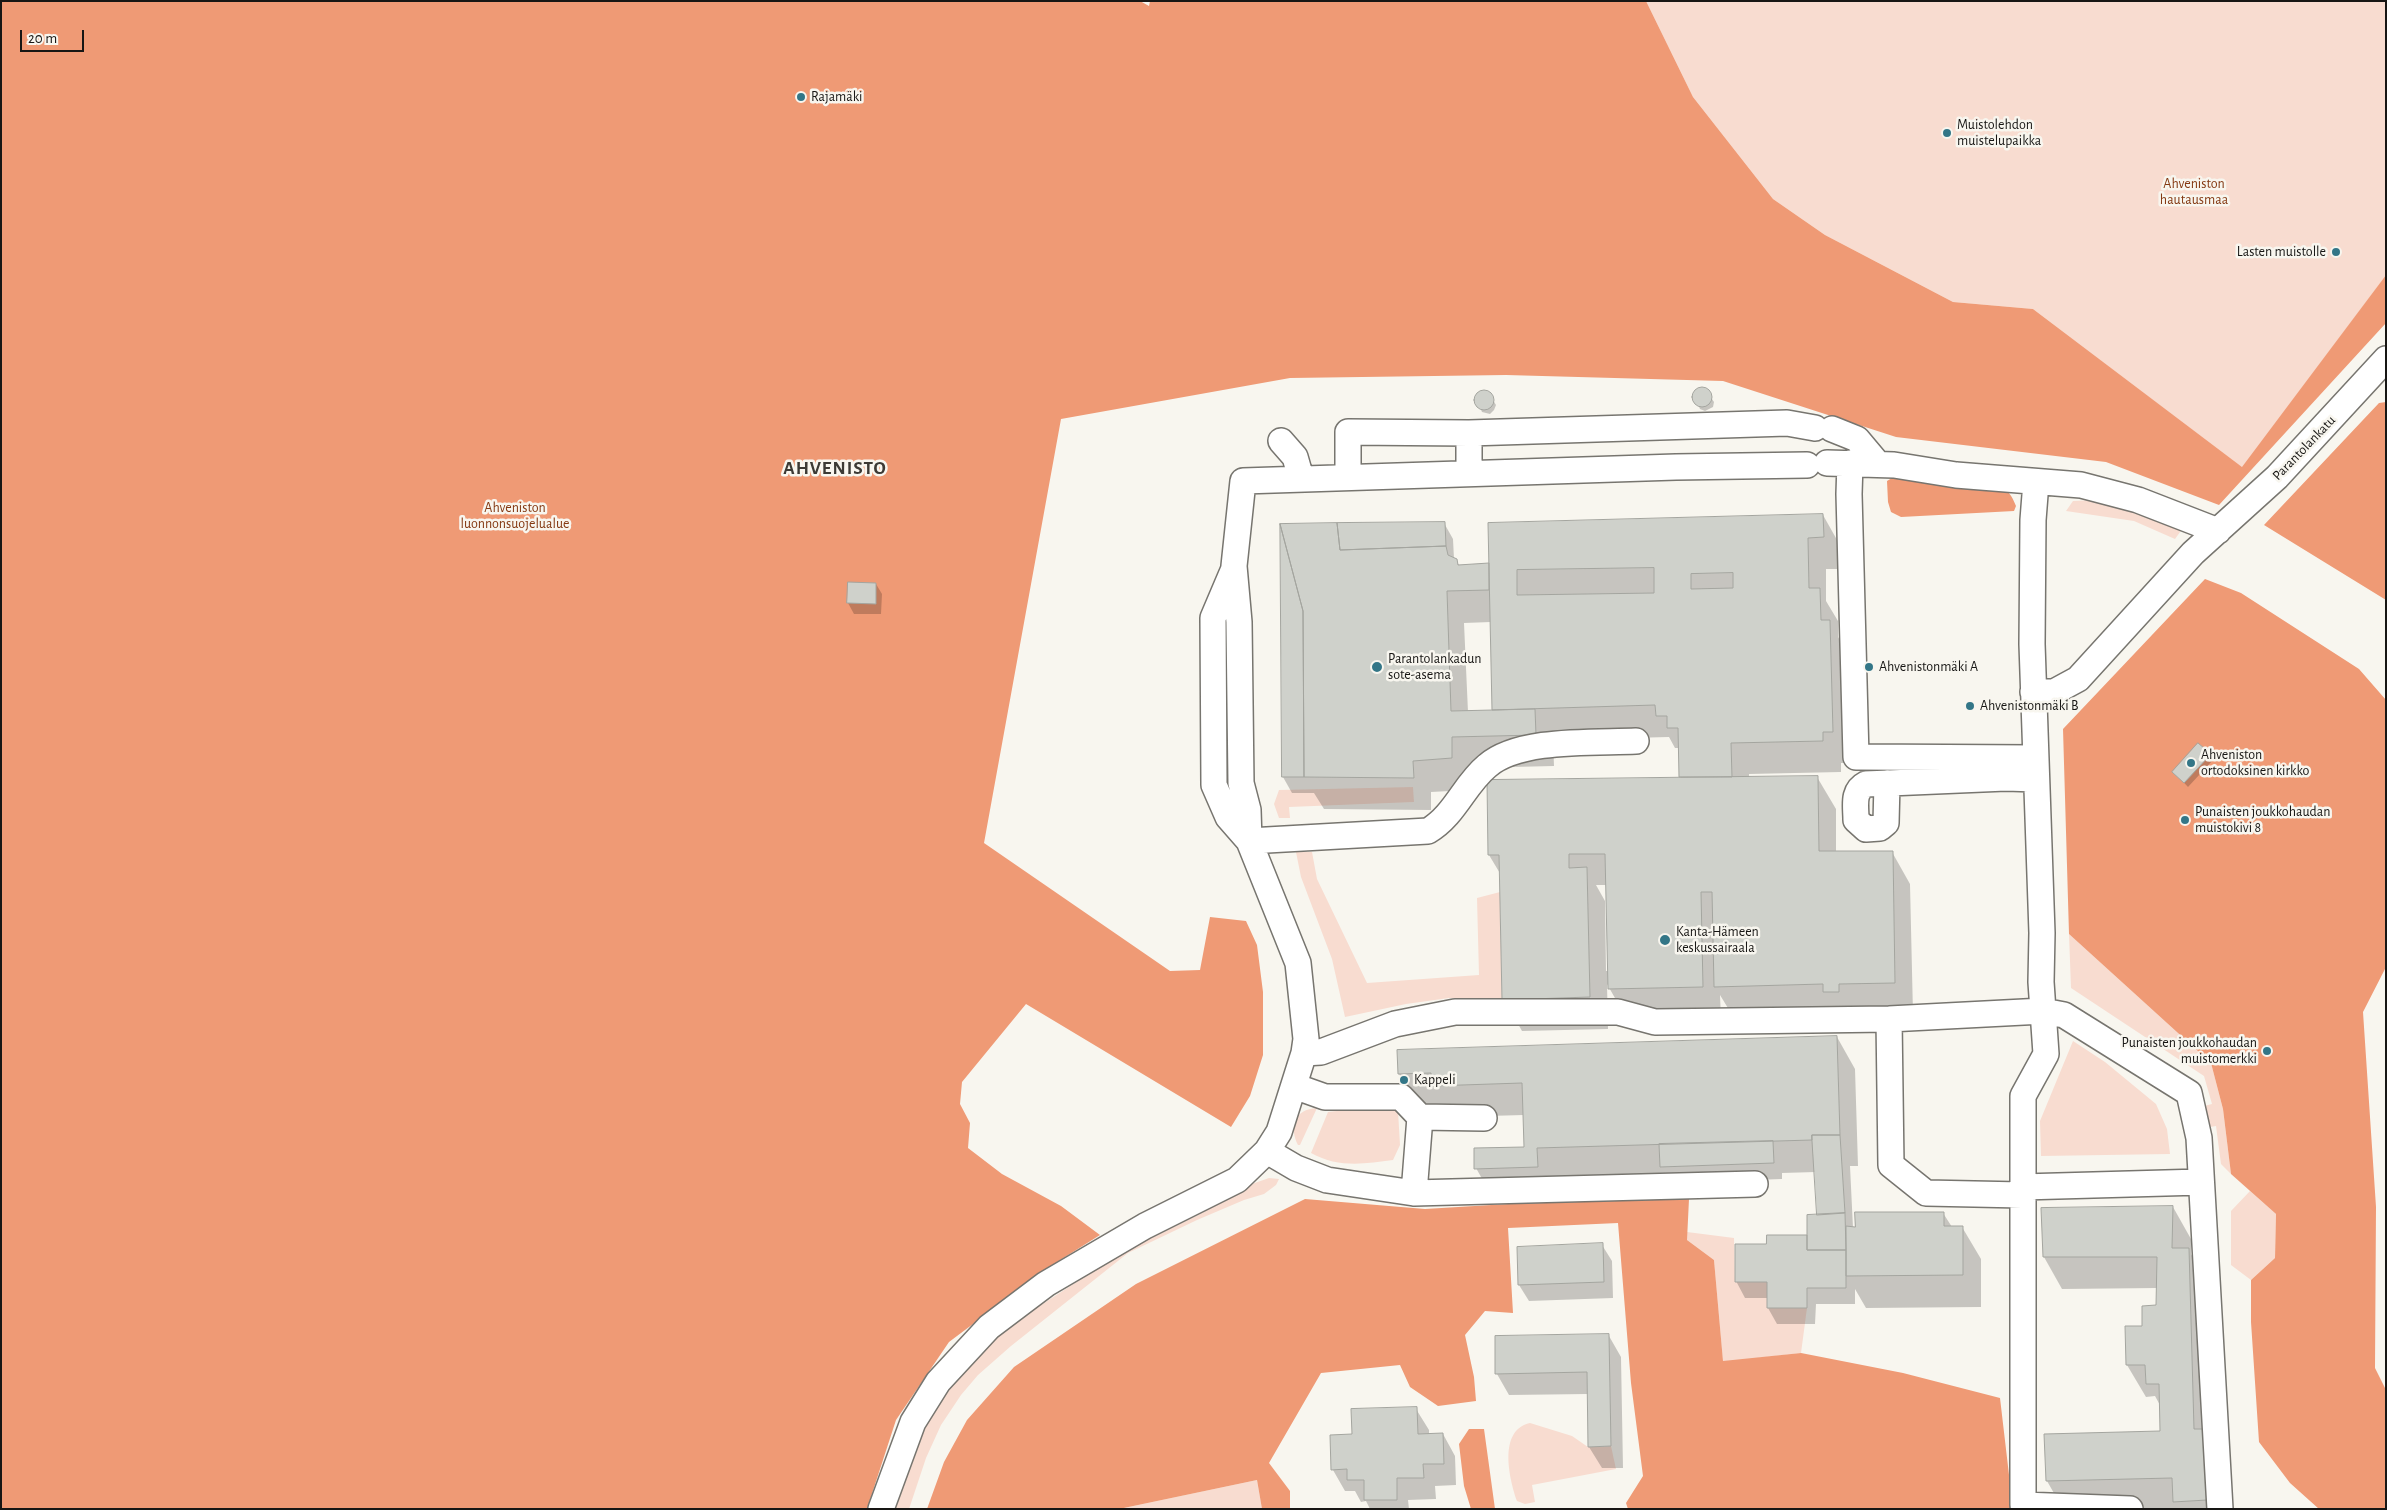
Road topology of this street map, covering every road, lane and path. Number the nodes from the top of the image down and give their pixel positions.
1 (2386, 359) edge
2 (1469, 433) junction
3 (1281, 441) dead end
4 (1828, 464) junction
5 (1878, 464) junction
6 (1469, 474) junction
7 (1348, 476) junction
8 (1301, 478) junction
9 (2036, 482) junction
10 (2218, 531) junction
11 (2033, 692) junction
12 (1636, 741) dead end
13 (2036, 768) junction
14 (1887, 783) dead end
15 (1249, 840) junction
16 (2043, 1011) junction
17 (1889, 1019) junction
18 (1304, 1053) junction
19 (1294, 1086) junction
20 (1420, 1117) junction
21 (1484, 1118) dead end
22 (1267, 1151) junction
23 (2201, 1182) junction
24 (1755, 1184) dead end
25 (2022, 1191) junction
26 (1414, 1193) junction
27 (881, 1509) edge
28 (2130, 1509) edge
29 (2220, 1509) edge

1 - 10 street, Parantolankatu
2 - 5 street
2 - 6 street
2 - 7 street
3 - 8 street
4 - 5 street
4 - 6 street
4 - 13 street
5 - 9 street
6 - 7 street
7 - 8 street
8 - 15 street
9 - 10 street
9 - 11 street
10 - 11 street, Parantolankatu
11 - 13 street
12 - 15 street
13 - 14 street
13 - 16 street
15 - 18 street
16 - 17 street
16 - 23 street
16 - 25 street
17 - 18 street
17 - 25 street
18 - 19 street
19 - 20 street
19 - 22 street
20 - 21 street
20 - 26 street
22 - 26 street
22 - 27 street
23 - 25 street
23 - 29 street
24 - 26 street
25 - 28 street

